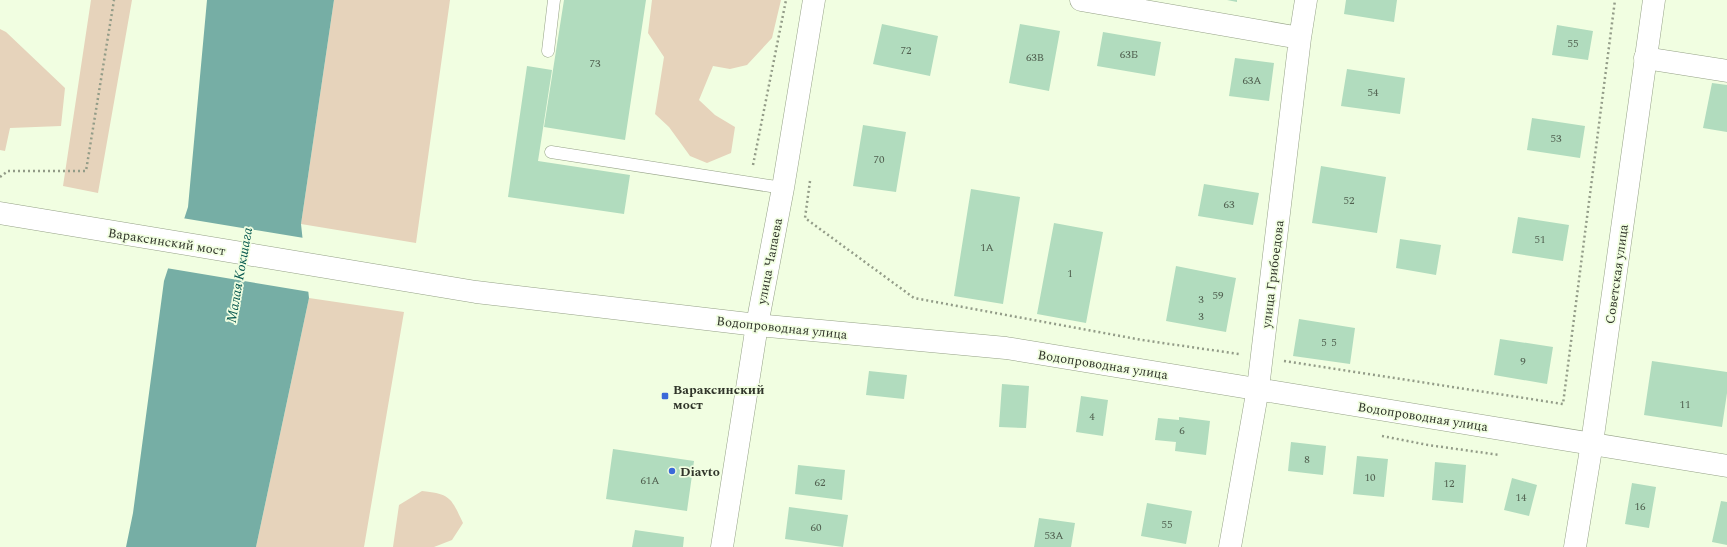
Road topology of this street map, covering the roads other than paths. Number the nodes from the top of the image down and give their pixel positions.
1 (554, 0) edge
2 (814, 0) edge
3 (1081, 0) edge
4 (1306, 0) edge
5 (1654, 0) edge
6 (1300, 38) junction
7 (548, 51) dead end
8 (1645, 58) junction
9 (1727, 70) edge
10 (551, 152) dead end
11 (783, 188) junction
12 (0, 213) edge
13 (476, 292) joint
14 (757, 325) junction
15 (1258, 388) junction
16 (1592, 443) junction
17 (1727, 466) edge
18 (722, 547) edge
19 (1230, 547) edge
20 (1575, 547) edge

1 - 7 lane
2 - 11 street, улица Чапаева
3 - 6 street
4 - 6 street, улица Грибоедова
5 - 8 street, Советская улица
6 - 15 street, улица Грибоедова
8 - 9 street
8 - 16 street, Советская улица
10 - 11 lane
11 - 14 street, улица Чапаева
12 - 13 street, Вараксинский мост
13 - 14 street, Водопроводная улица
14 - 15 street, Водопроводная улица
14 - 18 street, улица Чапаева
15 - 16 street, Водопроводная улица
15 - 19 street, улица Грибоедова
16 - 17 street, Водопроводная улица
16 - 20 street, Советская улица

